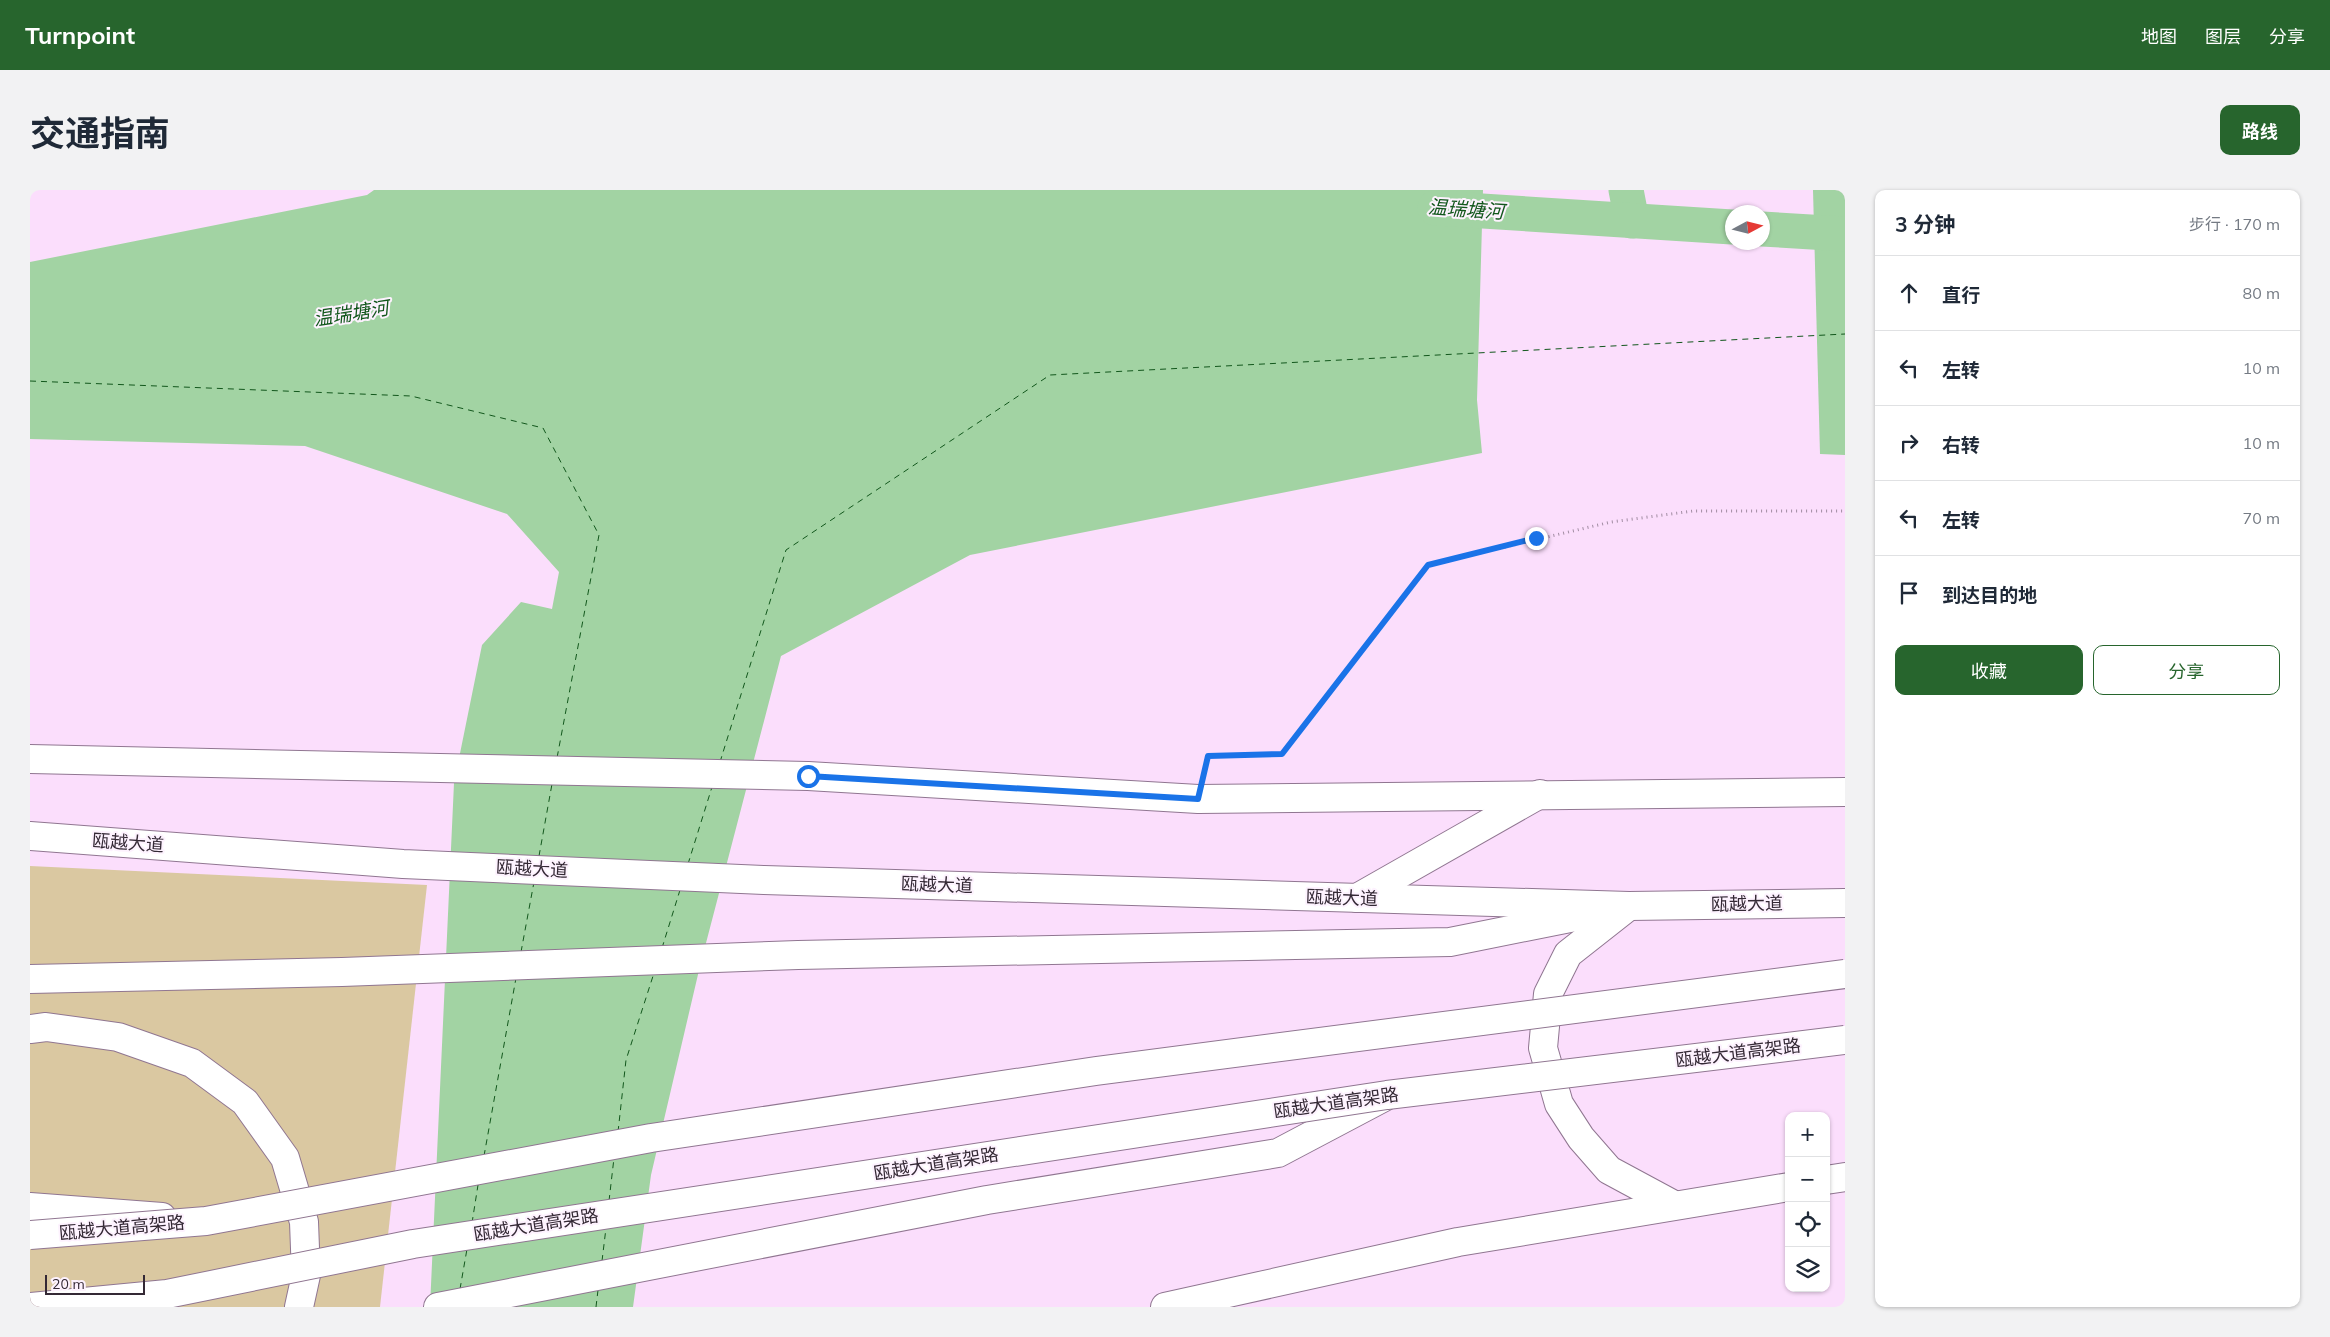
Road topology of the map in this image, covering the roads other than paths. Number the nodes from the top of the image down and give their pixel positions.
1 (30, 759) edge
2 (1845, 792) edge
3 (1540, 794) junction
4 (30, 836) edge
5 (1357, 898) junction
6 (1845, 903) edge
7 (1629, 906) junction
8 (1845, 974) edge
9 (30, 979) edge
10 (30, 1029) edge
11 (1845, 1040) edge
12 (1387, 1095) junction
13 (1845, 1177) edge
14 (1830, 1179) edge
15 (1785, 1188) edge
16 (1674, 1205) junction
17 (30, 1207) edge
18 (206, 1221) junction
19 (30, 1235) edge
20 (30, 1307) edge
21 (299, 1307) edge
22 (438, 1307) edge
23 (1165, 1307) edge

1 - 3 main road
2 - 3 main road
3 - 5 main road
4 - 5 main road, 瓯越大道
5 - 7 main road, 瓯越大道
6 - 7 main road, 瓯越大道
7 - 9 main road
7 - 16 main road
8 - 18 main road, 瓯越大道高架路, bridge
10 - 21 main road
11 - 12 main road, 瓯越大道高架路, bridge
12 - 20 main road, 瓯越大道高架路, bridge
12 - 22 main road
13 - 14 main road
15 - 16 main road
16 - 23 main road
17 - 18 main road, bridge
18 - 19 main road, 瓯越大道高架路, bridge

